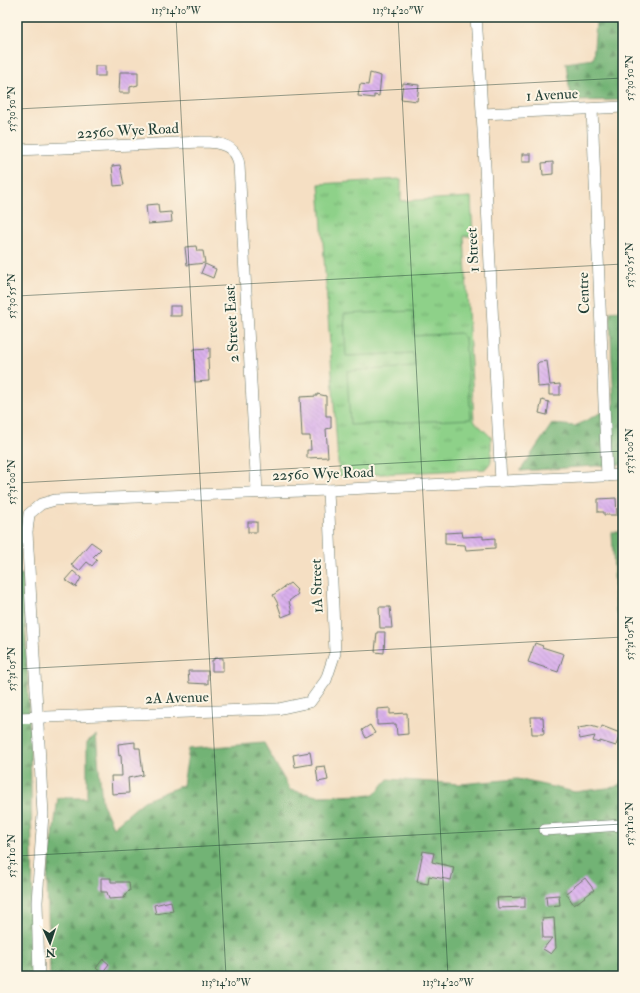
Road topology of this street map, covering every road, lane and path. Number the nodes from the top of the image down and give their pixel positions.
1 (476, 17) edge
2 (623, 107) edge
3 (592, 109) junction
4 (483, 114) junction
5 (17, 150) edge
6 (236, 154) joint
7 (623, 475) edge
8 (607, 476) junction
9 (501, 481) junction
10 (328, 490) junction
11 (257, 492) junction
12 (326, 680) joint
13 (38, 717) junction
14 (17, 718) edge
15 (623, 826) edge
16 (544, 830) dead end
17 (39, 976) edge

1 - 4 street, 1 Street
2 - 3 street, 1 Avenue
3 - 4 street, 1 Avenue
3 - 8 street, Centre
4 - 9 street, 1 Street
5 - 6 street, 22560 Wye Road
6 - 11 street, 2 Street East
7 - 8 street, 22560 Wye Road
8 - 9 street, 22560 Wye Road
9 - 10 street, 22560 Wye Road
10 - 11 street, 22560 Wye Road
10 - 12 street, 1A Street
11 - 13 street, 22560 Wye Road
12 - 13 street, 2A Avenue
13 - 14 street, 2A Avenue
13 - 17 street
15 - 16 street

